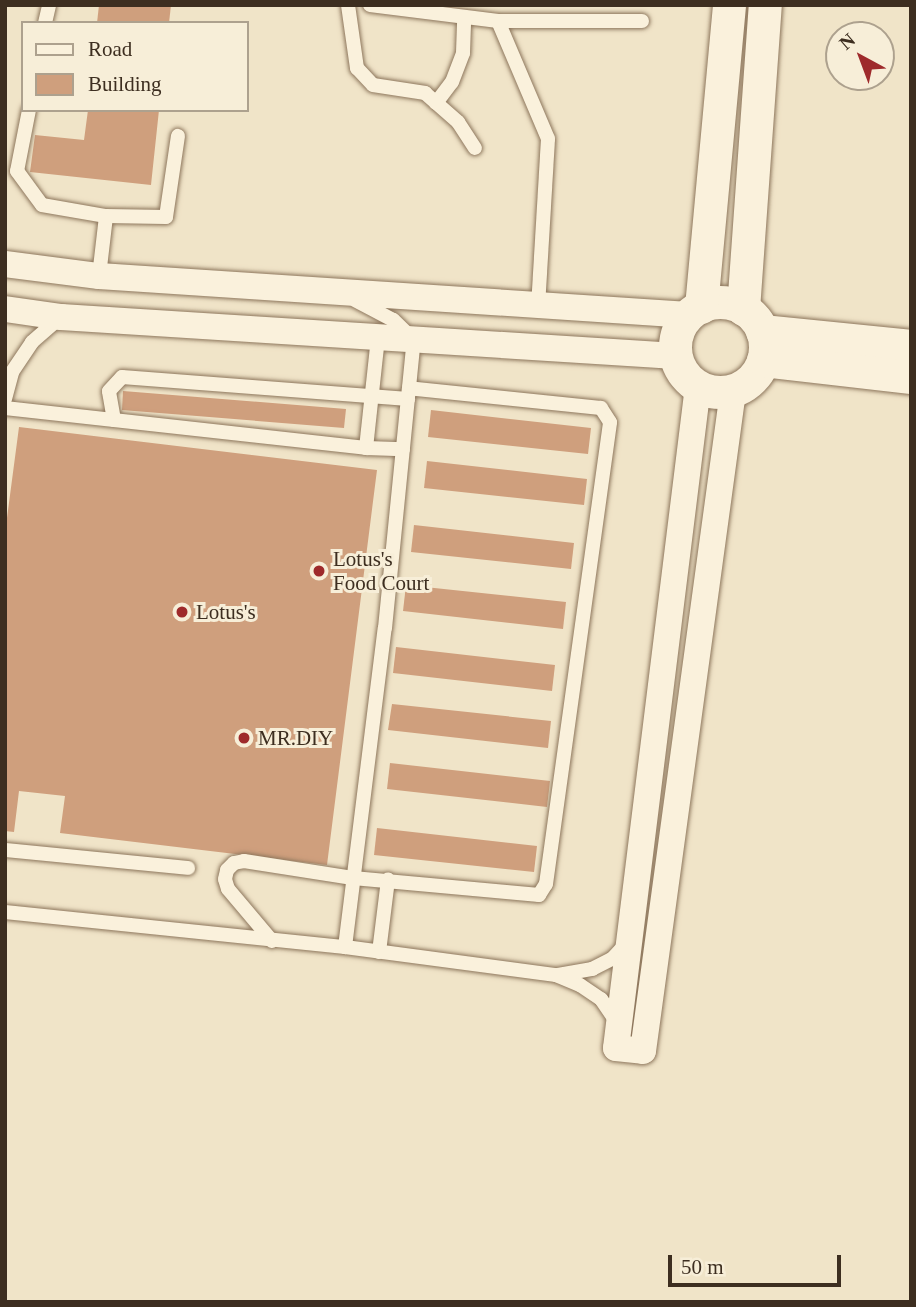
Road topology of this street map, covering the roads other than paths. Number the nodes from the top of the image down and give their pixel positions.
1 (348, 5) edge
2 (370, 5) edge
3 (729, 5) edge
4 (765, 5) edge
5 (464, 17) junction
6 (642, 21) dead end
7 (498, 22) junction
8 (436, 103) junction
9 (29, 112) edge
10 (178, 136) dead end
11 (475, 148) dead end
12 (106, 216) junction
13 (5, 264) edge
14 (99, 276) junction
15 (331, 291) junction
16 (538, 304) junction
17 (5, 309) edge
18 (695, 311) junction
19 (61, 317) junction
20 (756, 333) junction
21 (378, 337) junction
22 (414, 340) junction
23 (911, 346) edge
24 (676, 356) junction
25 (911, 377) edge
26 (698, 386) junction
27 (733, 391) junction
28 (409, 393) junction
29 (370, 398) junction
30 (5, 399) edge
31 (5, 408) edge
32 (114, 421) junction
33 (366, 448) junction
34 (403, 449) junction
35 (5, 850) edge
36 (188, 868) dead end
37 (353, 878) junction
38 (388, 880) junction
39 (5, 912) edge
40 (272, 941) junction
41 (629, 941) junction
42 (345, 947) junction
43 (379, 952) junction
44 (556, 975) junction
45 (618, 1024) junction

1 - 8 lane
2 - 5 lane
3 - 18 street
4 - 20 street
5 - 7 lane
5 - 8 lane
6 - 7 lane
7 - 16 lane
8 - 11 lane
9 - 12 lane
10 - 12 lane
12 - 14 lane
13 - 14 street
14 - 15 street
15 - 16 street
15 - 22 lane
16 - 18 street
17 - 19 street
18 - 20 street
18 - 24 street
19 - 21 street
19 - 30 lane
20 - 23 street
20 - 25 street
20 - 27 street
21 - 22 street
21 - 29 lane
22 - 24 street
22 - 28 lane
24 - 26 street
26 - 27 street
26 - 41 street
27 - 45 street
28 - 29 lane
28 - 34 lane
28 - 38 lane
29 - 32 lane
29 - 33 lane
31 - 32 lane
32 - 33 lane
33 - 34 lane
34 - 37 lane
35 - 36 lane
37 - 38 lane
37 - 40 lane
37 - 42 lane
38 - 43 lane
39 - 40 lane
40 - 42 lane
41 - 44 lane
41 - 45 street
42 - 43 lane
43 - 44 lane
44 - 45 lane

